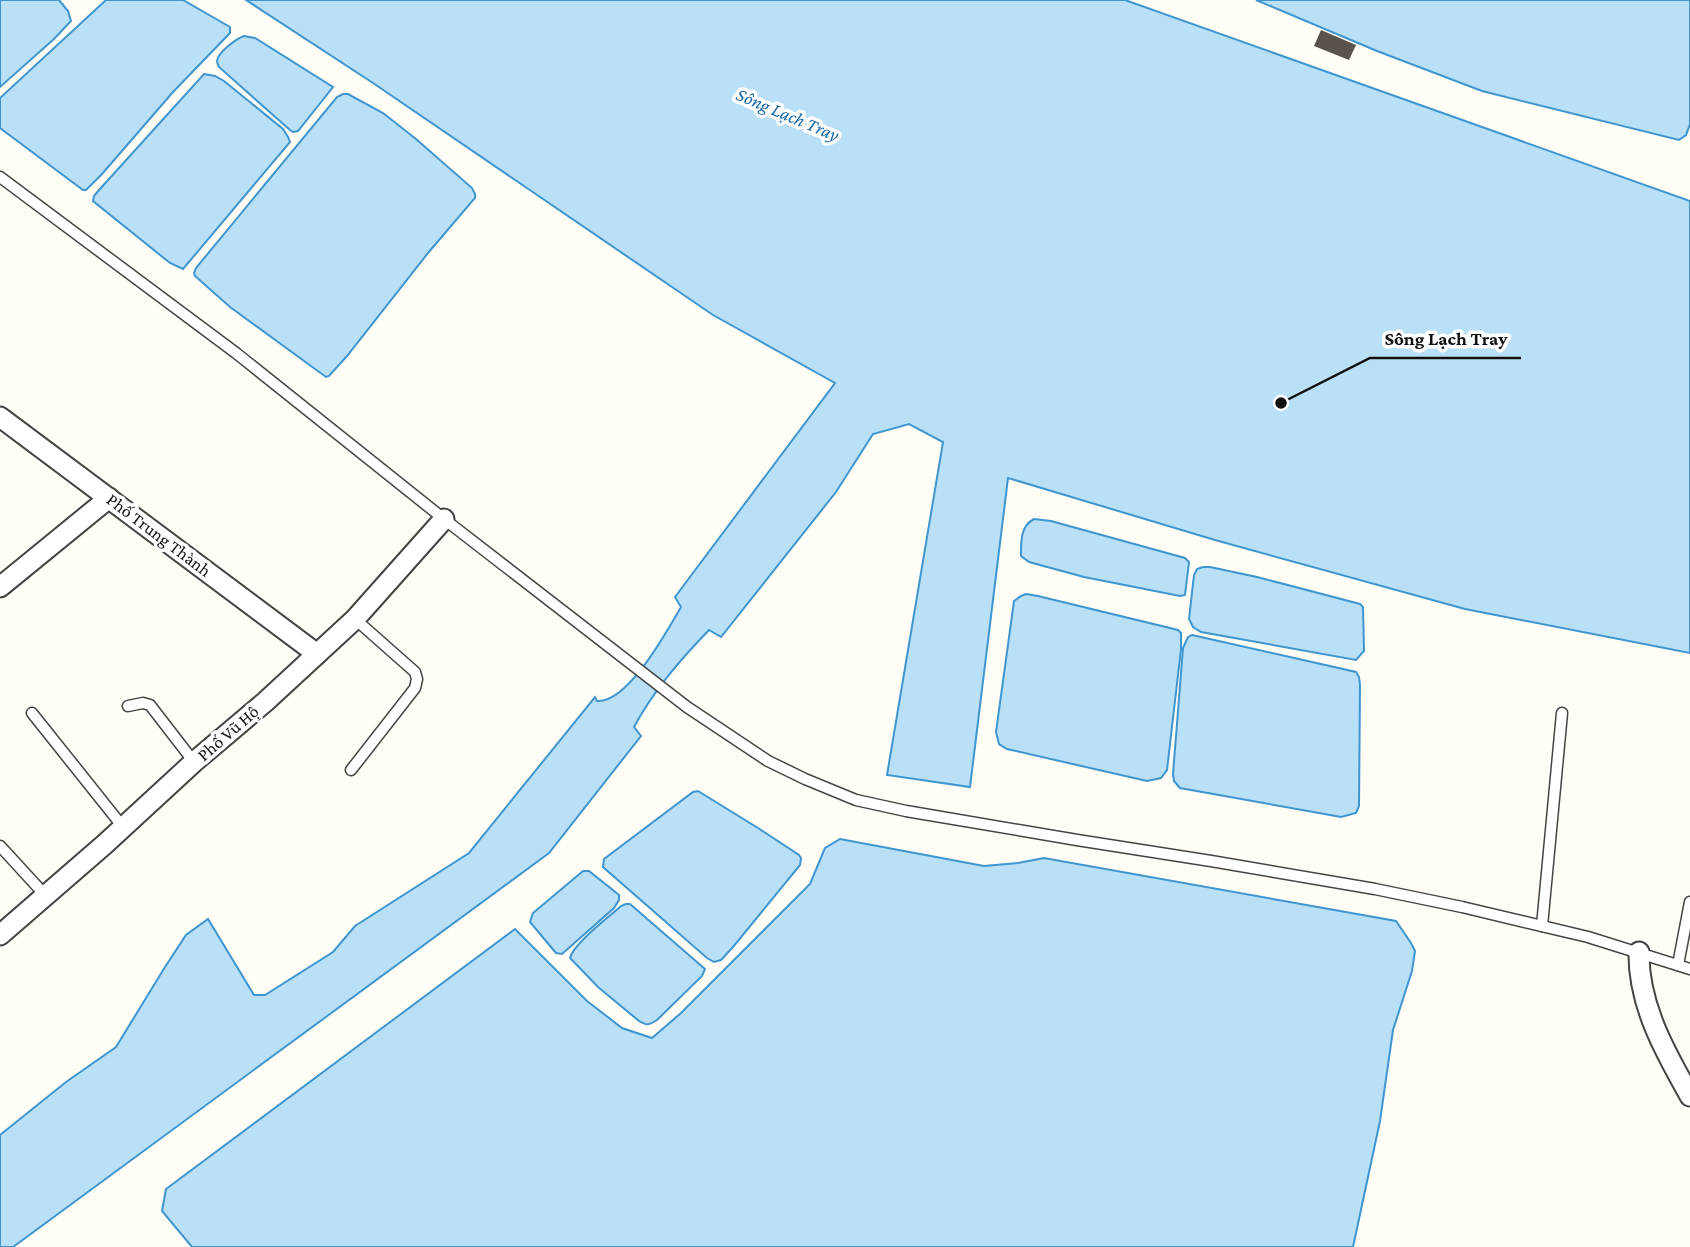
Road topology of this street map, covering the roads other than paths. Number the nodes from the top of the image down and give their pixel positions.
1 (0, 177) edge
2 (0, 417) edge
3 (109, 498) junction
4 (444, 519) junction
5 (0, 587) edge
6 (354, 620) junction
7 (323, 648) junction
8 (128, 706) dead end
9 (32, 713) dead end
10 (1562, 713) dead end
11 (194, 762) junction
12 (351, 770) dead end
13 (123, 827) junction
14 (0, 846) edge
15 (45, 895) junction
16 (1690, 902) edge
17 (1542, 926) junction
18 (0, 935) edge
19 (1639, 952) junction
20 (1678, 965) junction
21 (1690, 969) edge
22 (1690, 1096) edge

1 - 4 lane
2 - 3 street, Phố Trung Thành
3 - 5 street
3 - 7 street, Phố Trung Thành
4 - 6 street, Phố Vũ Hộ
4 - 17 lane
6 - 7 street, Phố Vũ Hộ
6 - 12 lane
7 - 11 street, Phố Vũ Hộ
8 - 11 lane
9 - 13 lane
10 - 17 lane
11 - 13 street, Phố Vũ Hộ
13 - 15 street, Phố Vũ Hộ
14 - 15 lane
15 - 18 street, Phố Vũ Hộ
16 - 20 lane
17 - 19 lane
19 - 20 lane
19 - 22 street
20 - 21 lane

